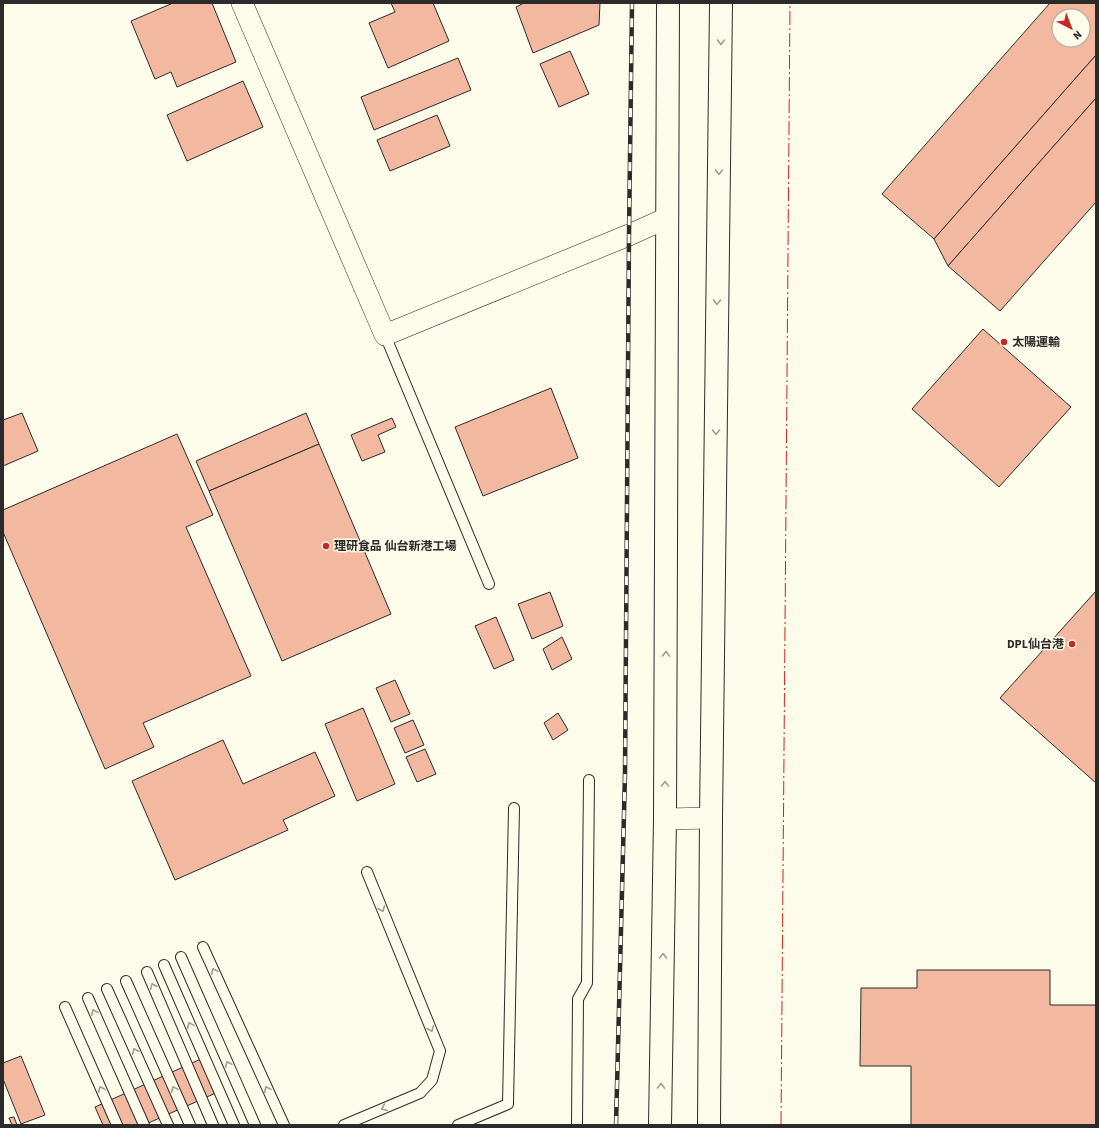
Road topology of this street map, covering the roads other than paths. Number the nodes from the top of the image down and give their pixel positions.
1 (242, 3) edge
2 (668, 3) edge
3 (721, 3) edge
4 (667, 218) junction
5 (385, 335) junction
6 (489, 584) dead end
7 (589, 780) dead end
8 (514, 808) dead end
9 (665, 818) junction
10 (710, 818) junction
11 (367, 872) dead end
12 (203, 947) dead end
13 (181, 957) dead end
14 (164, 965) dead end
15 (147, 972) dead end
16 (126, 981) dead end
17 (107, 990) dead end
18 (88, 998) dead end
19 (65, 1007) dead end
20 (117, 1125) edge
21 (144, 1125) edge
22 (168, 1125) edge
23 (190, 1125) edge
24 (213, 1125) edge
25 (234, 1125) edge
26 (255, 1125) edge
27 (284, 1125) edge
28 (344, 1125) edge
29 (458, 1125) edge
30 (577, 1125) edge
31 (660, 1125) edge
32 (709, 1125) edge

1 - 5 street
2 - 4 street
3 -> 10 street
4 - 5 street
9 -> 4 street
5 - 6 lane
7 - 30 lane
8 - 29 lane
9 - 10 street
31 -> 9 street
10 - 32 street
11 -> 28 lane
27 -> 12 lane
26 -> 13 lane
25 -> 14 lane
24 -> 15 lane
23 -> 16 lane
22 -> 17 lane
21 -> 18 lane
20 -> 19 lane

